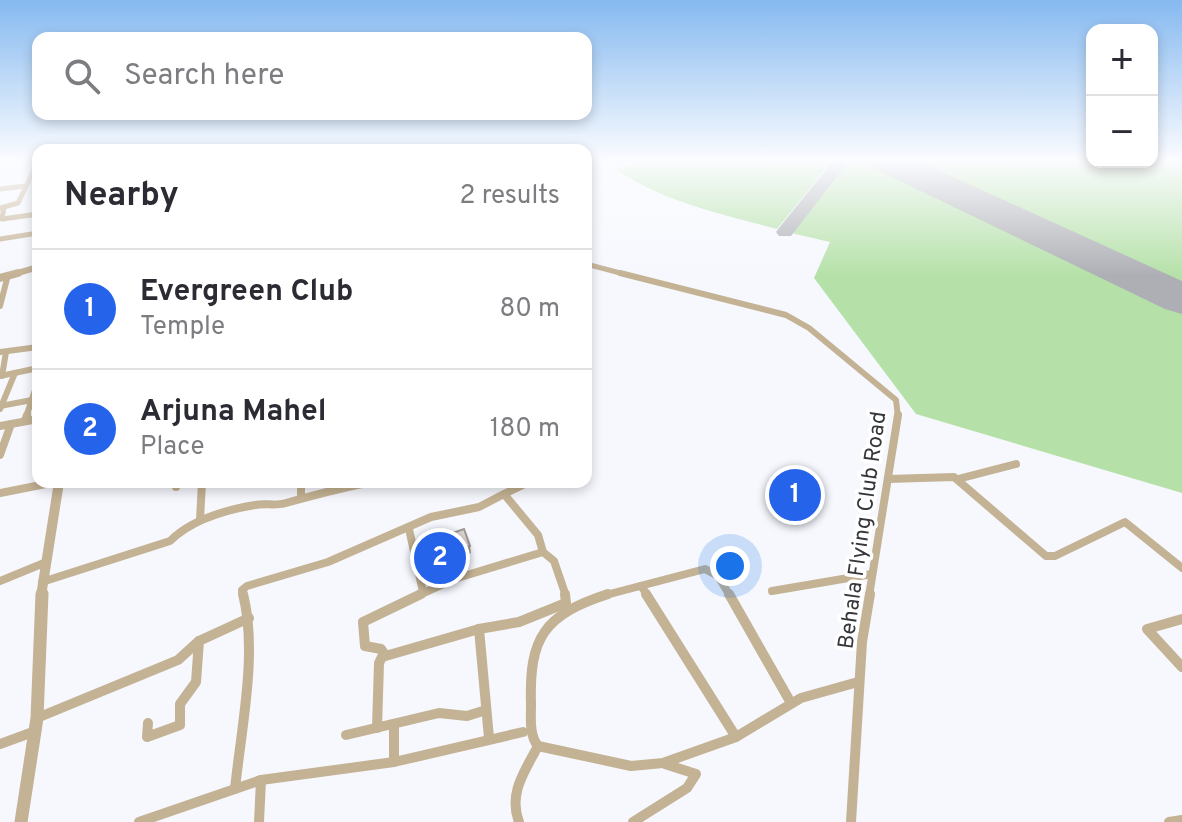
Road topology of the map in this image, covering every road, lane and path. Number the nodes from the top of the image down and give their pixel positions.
1 (19, 199) edge
2 (2, 207) edge
3 (32, 215) edge
4 (32, 234) edge
5 (0, 239) edge
6 (592, 266) edge
7 (32, 269) edge
8 (4, 276) edge
9 (0, 306) edge
10 (32, 348) edge
11 (3, 352) edge
12 (32, 369) edge
13 (15, 373) junction
14 (1, 376) edge
15 (32, 400) joint
16 (0, 407) edge
17 (32, 420) edge
18 (25, 421) junction
19 (11, 424) junction
20 (0, 426) edge
21 (0, 455) edge
22 (1016, 464) dead end
23 (888, 479) junction
24 (958, 479) junction
25 (32, 487) edge
26 (57, 488) edge
27 (202, 488) edge
28 (301, 488) edge
29 (343, 488) edge
30 (516, 488) edge
31 (0, 493) edge
32 (504, 494) junction
33 (301, 497) junction
34 (200, 520) junction
35 (409, 529) junction
36 (543, 552) junction
37 (44, 563) junction
38 (1182, 568) edge
39 (872, 574) junction
40 (0, 581) edge
41 (42, 582) junction
42 (641, 586) junction
43 (772, 591) dead end
44 (423, 592) junction
45 (249, 618) junction
46 (1182, 619) edge
47 (479, 629) junction
48 (199, 641) junction
49 (385, 655) junction
50 (1182, 667) edge
51 (858, 682) junction
52 (791, 703) junction
53 (486, 710) junction
54 (148, 723) dead end
55 (394, 724) junction
56 (36, 725) junction
57 (377, 728) junction
58 (523, 732) dead end
59 (346, 735) dead end
60 (736, 737) junction
61 (489, 738) junction
62 (0, 744) edge
63 (538, 746) junction
64 (394, 762) junction
65 (663, 763) junction
66 (261, 780) junction
67 (235, 789) junction
68 (1182, 820) edge
69 (21, 822) edge
70 (139, 822) edge
71 (259, 822) edge
72 (519, 822) edge
73 (633, 822) edge
74 (851, 822) edge
75 (1169, 822) edge

1 - 2 street
2 - 3 street
4 - 5 street
6 - 23 street, Behala Flying Club Road
7 - 8 street
8 - 9 street
10 - 11 street
11 - 14 street
12 - 13 street
13 - 14 street
13 - 16 street
15 - 16 street
15 - 18 street
17 - 18 street
18 - 19 street
19 - 20 street
19 - 21 street
22 - 24 street
23 - 24 street
23 - 39 street, Behala Flying Club Road
24 - 38 street
25 - 31 street
26 - 37 street
27 - 34 street
28 - 33 street
29 - 33 street
30 - 32 street
32 - 35 street
32 - 36 street
33 - 34 street
34 - 41 street
35 - 44 street
35 - 45 street
36 - 44 street
36 - 47 street
37 - 40 street
37 - 41 street
39 - 43 street
39 - 51 street, Behala Flying Club Road
41 - 56 street
42 - 52 street
42 - 60 street
42 - 63 street
44 - 49 street
45 - 48 street
45 - 67 street
46 - 50 street
47 - 49 street
47 - 53 street
48 - 54 street
48 - 56 street
49 - 57 street
51 - 52 street
51 - 74 street, Behala Flying Club Road
52 - 60 street
53 - 55 street
53 - 61 street
55 - 57 street
55 - 64 street
56 - 62 street
56 - 69 street
57 - 59 street
58 - 61 street
60 - 65 street
61 - 64 street
63 - 65 street
63 - 72 street
64 - 66 street
65 - 73 street
66 - 67 street
66 - 71 street
67 - 70 street
68 - 75 street

